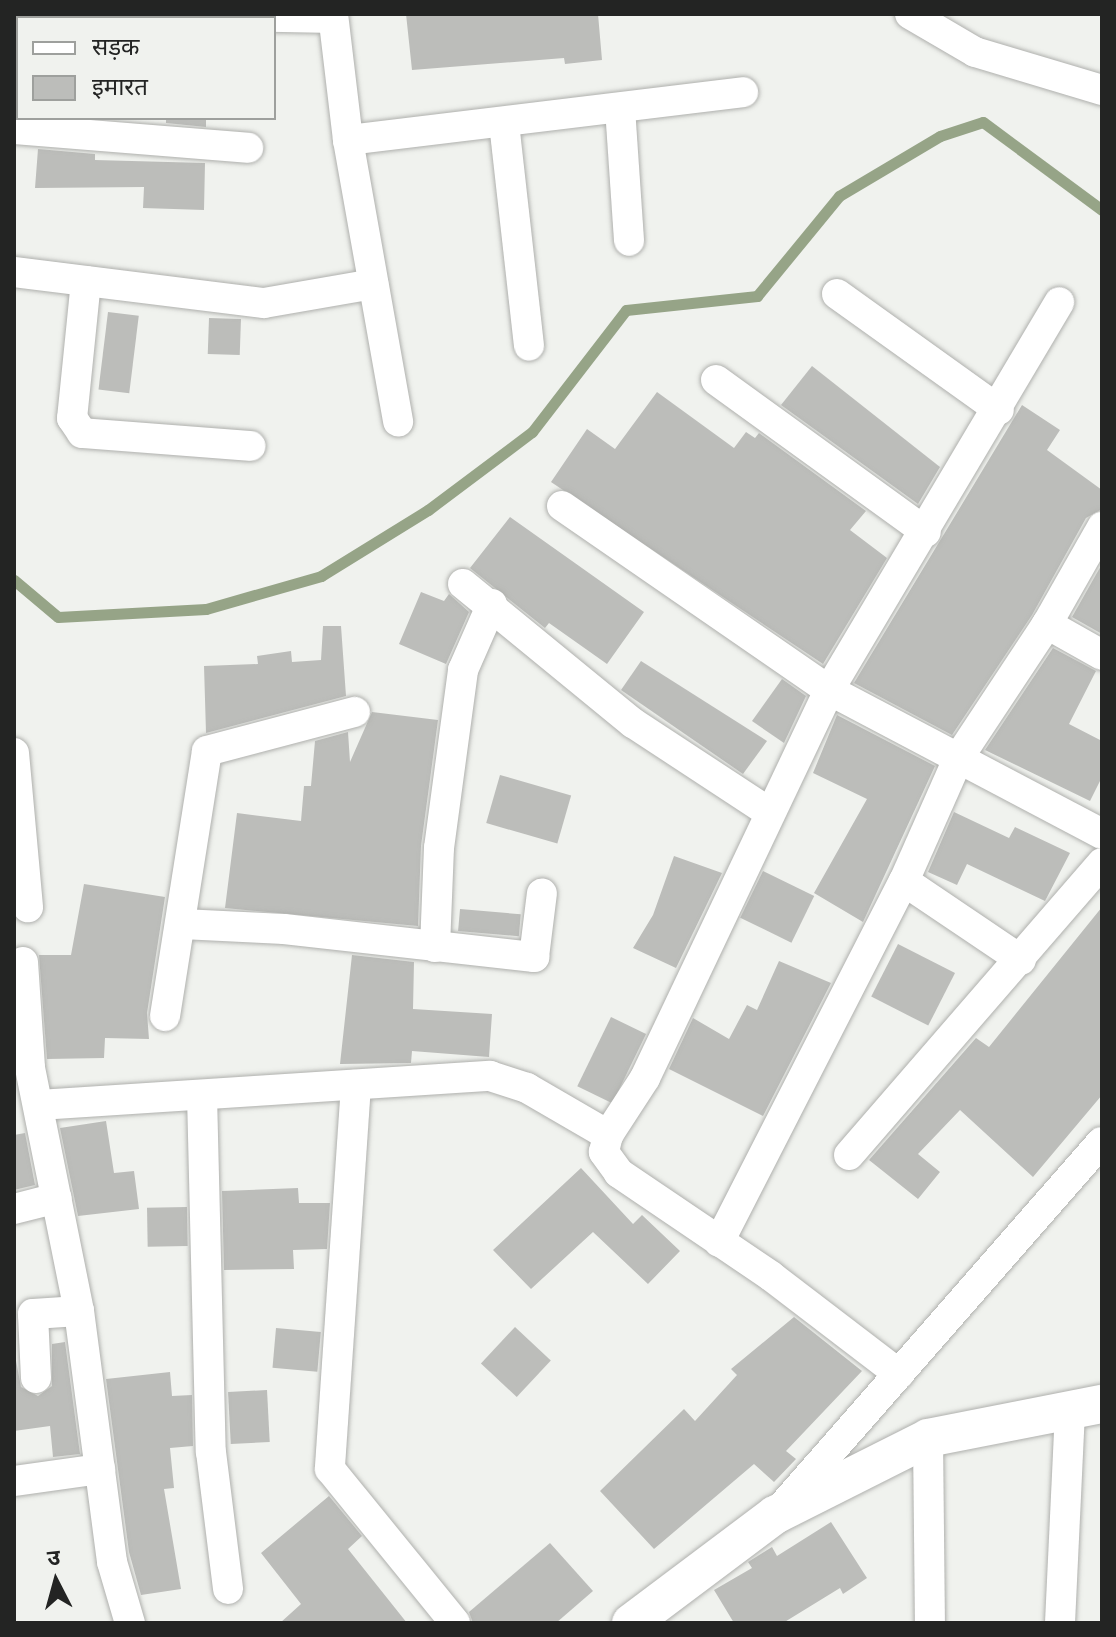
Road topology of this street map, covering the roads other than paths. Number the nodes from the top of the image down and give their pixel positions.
1 (127, 14) edge
2 (910, 14) edge
3 (333, 16) edge
4 (1102, 90) edge
5 (743, 92) dead end
6 (620, 108) junction
7 (504, 123) junction
8 (14, 129) edge
9 (348, 140) junction
10 (248, 148) dead end
11 (629, 241) dead end
12 (14, 272) edge
13 (86, 281) junction
14 (373, 284) junction
15 (837, 294) dead end
16 (1059, 302) dead end
17 (529, 346) dead end
18 (716, 380) dead end
19 (999, 410) junction
20 (398, 422) dead end
21 (251, 446) dead end
22 (562, 506) dead end
23 (1102, 527) edge
24 (926, 532) junction
25 (463, 584) dead end
26 (492, 604) junction
27 (1047, 624) junction
28 (1102, 655) edge
29 (829, 690) junction
30 (355, 712) dead end
31 (14, 753) edge
32 (959, 757) junction
33 (767, 811) junction
34 (1102, 834) edge
35 (1102, 863) edge
36 (904, 881) junction
37 (542, 893) dead end
38 (28, 907) dead end
39 (182, 924) junction
40 (435, 947) junction
41 (1021, 960) junction
42 (23, 962) dead end
43 (165, 1016) dead end
44 (22, 1068) edge
45 (356, 1085) junction
46 (202, 1095) junction
47 (39, 1105) junction
48 (608, 1135) junction
49 (1102, 1142) edge
50 (849, 1155) dead end
51 (57, 1198) junction
52 (14, 1209) edge
53 (719, 1242) junction
54 (79, 1311) junction
55 (23, 1341) edge
56 (899, 1374) junction
57 (36, 1378) dead end
58 (1086, 1406) edge
59 (928, 1438) junction
60 (100, 1469) junction
61 (14, 1481) edge
62 (775, 1515) junction
63 (228, 1589) dead end
64 (130, 1623) edge
65 (455, 1623) edge
66 (631, 1623) edge
67 (930, 1623) edge
68 (1060, 1623) edge

1 - 3 street
2 - 4 street
3 - 9 street
5 - 6 street
6 - 7 street
6 - 11 street
7 - 9 street
7 - 17 street
8 - 10 street
9 - 14 street
12 - 13 street
13 - 14 street
13 - 21 street
14 - 20 street
15 - 19 street
16 - 19 street
18 - 24 street
19 - 24 street
22 - 29 street
23 - 27 street
24 - 29 street
25 - 26 street
26 - 33 street
26 - 40 street
27 - 28 street
27 - 32 street
29 - 32 street
29 - 33 street
30 - 39 street
31 - 38 street
32 - 34 street
32 - 36 street
33 - 48 street
35 - 41 street
36 - 41 street
36 - 53 street
37 - 40 street
39 - 40 street
39 - 43 street
41 - 50 street
42 - 44 street
44 - 47 street
45 - 46 street
45 - 48 street
45 - 65 street
46 - 47 street
46 - 63 street
47 - 51 street
48 - 53 street
49 - 56 street
51 - 52 street
51 - 54 street
53 - 56 street
54 - 55 street
54 - 60 street
55 - 57 street
56 - 62 street
58 - 59 street
58 - 68 street
59 - 62 street
59 - 67 street
60 - 61 street
60 - 64 street
62 - 66 street

